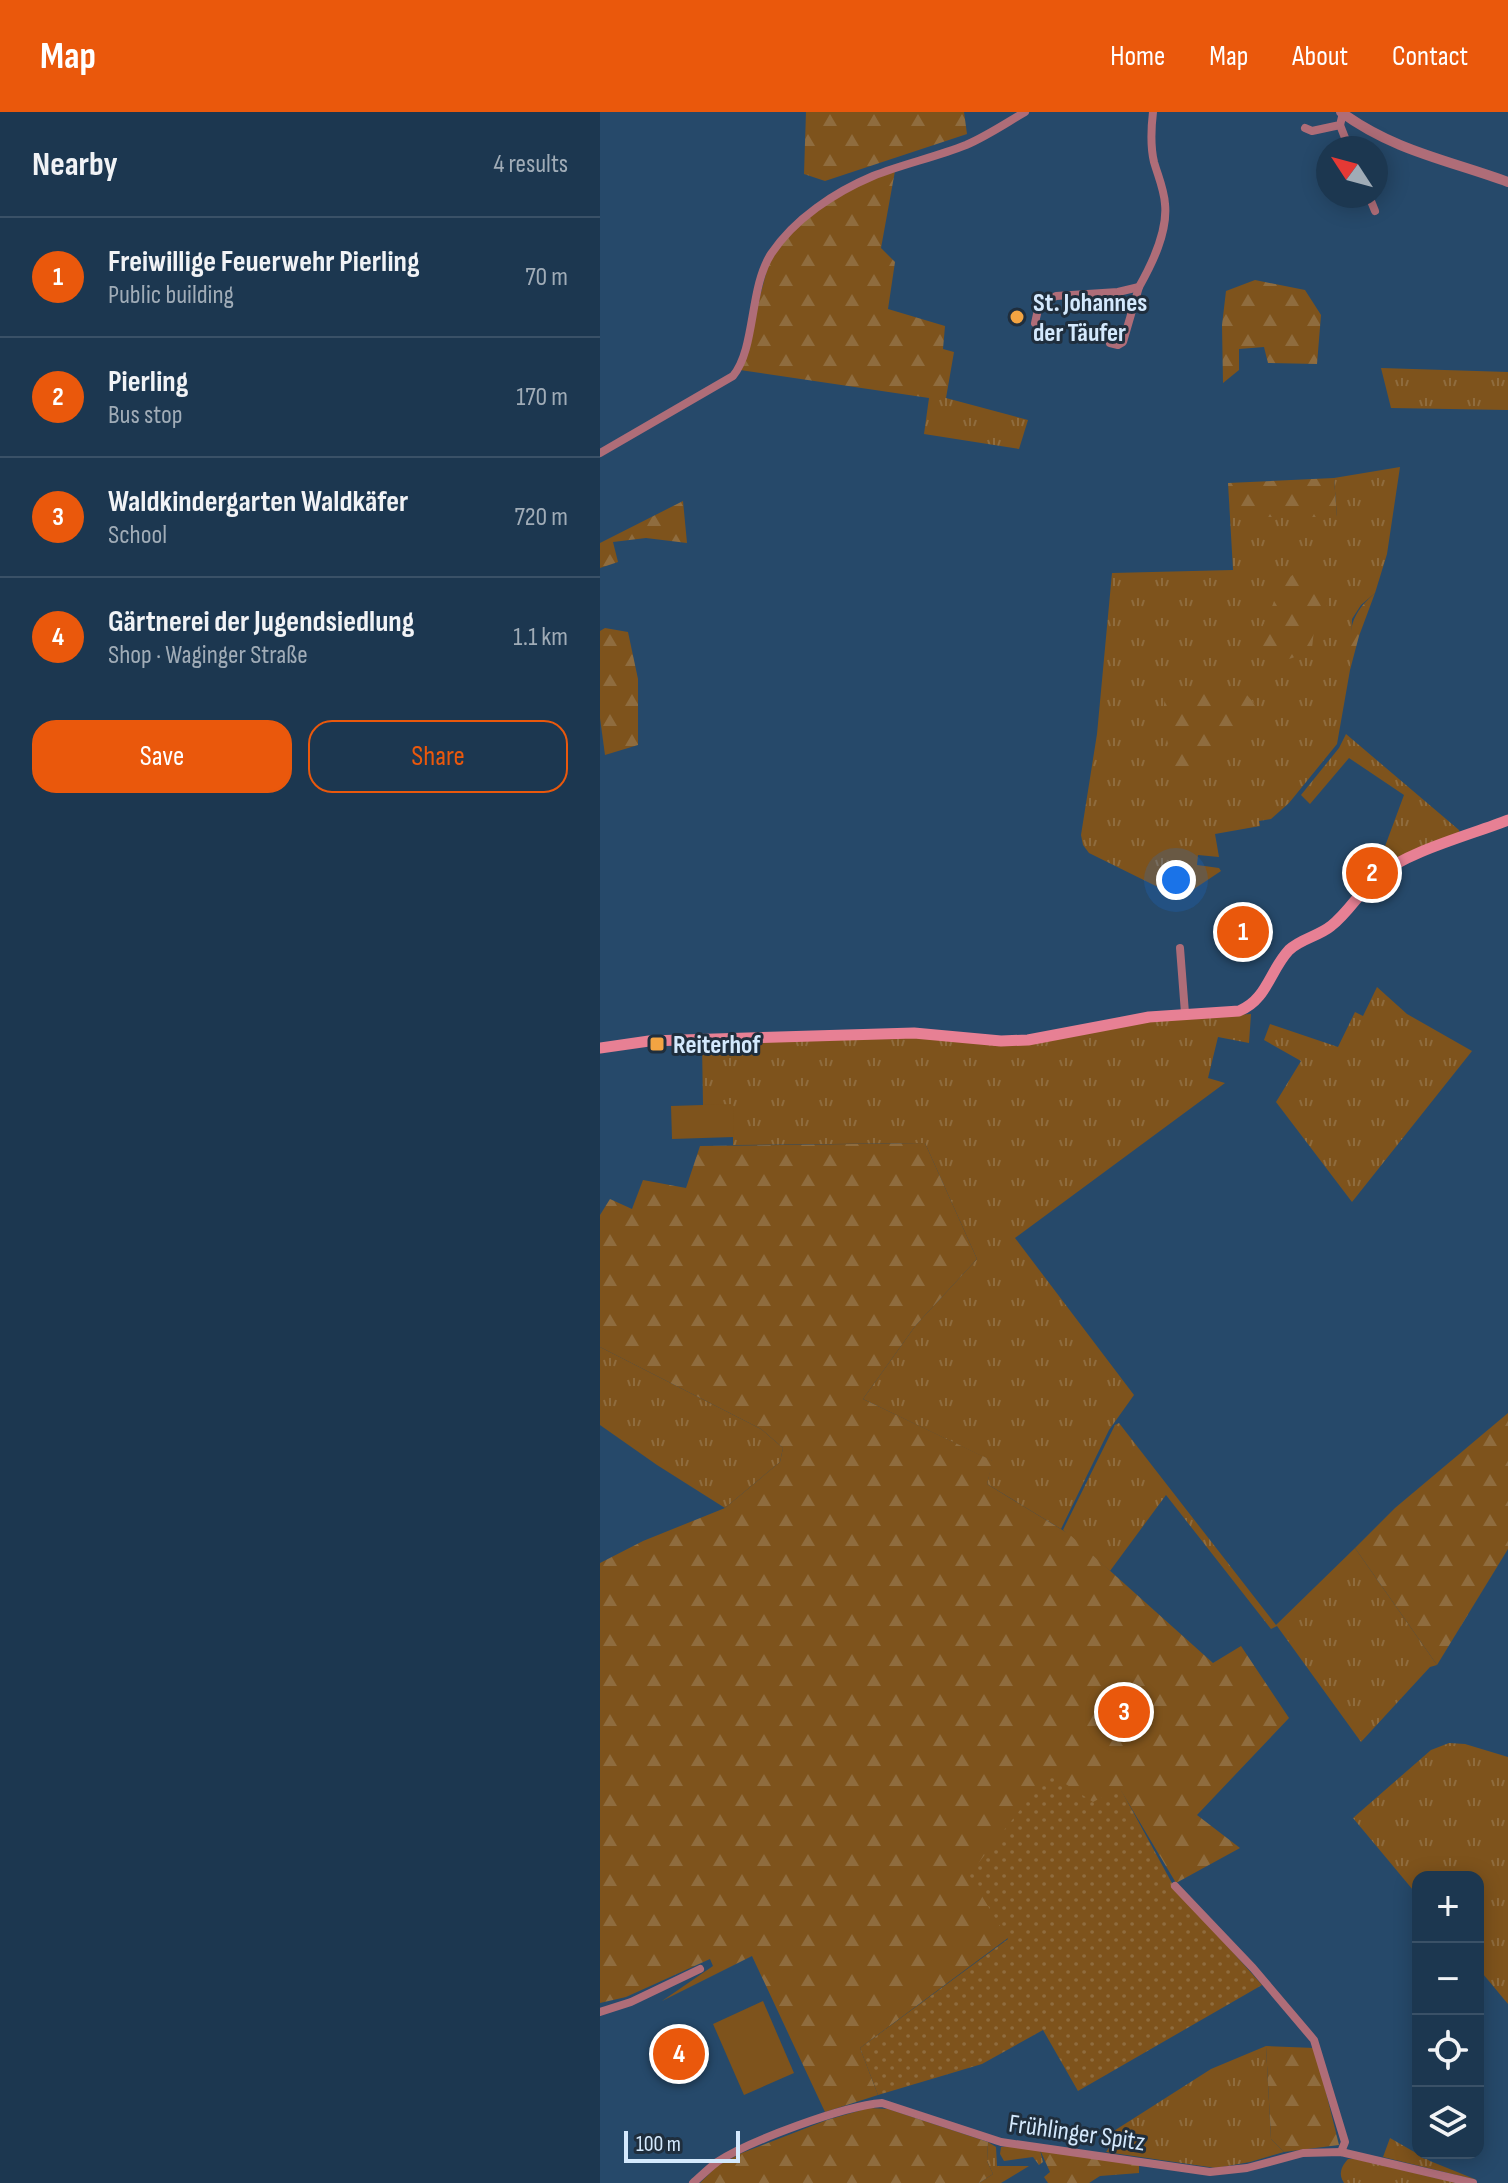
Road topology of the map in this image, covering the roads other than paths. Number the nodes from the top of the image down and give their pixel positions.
1 (1025, 112) edge
2 (1153, 112) edge
3 (1342, 113) edge
4 (1340, 125) junction
5 (1305, 128) dead end
6 (1344, 136) edge
7 (1508, 182) edge
8 (1374, 208) edge
9 (1375, 211) dead end
10 (1139, 287) junction
11 (1035, 323) dead end
12 (1110, 343) dead end
13 (600, 453) edge
14 (1508, 820) edge
15 (1180, 948) dead end
16 (1185, 1013) junction
17 (600, 1048) edge
18 (1175, 1886) dead end
19 (700, 1969) dead end
20 (600, 2012) edge
21 (1341, 2152) junction
22 (693, 2183) edge
23 (1473, 2183) edge

1 - 13 street
2 - 10 street
3 - 4 street
3 - 7 street
4 - 5 street
4 - 6 street
8 - 9 street
10 - 11 street
10 - 12 street
14 - 16 main road
15 - 16 street
16 - 17 main road
18 - 21 street
19 - 20 street
21 - 22 street, Frühlinger Spitz
21 - 23 street, Frühlinger Spitz

